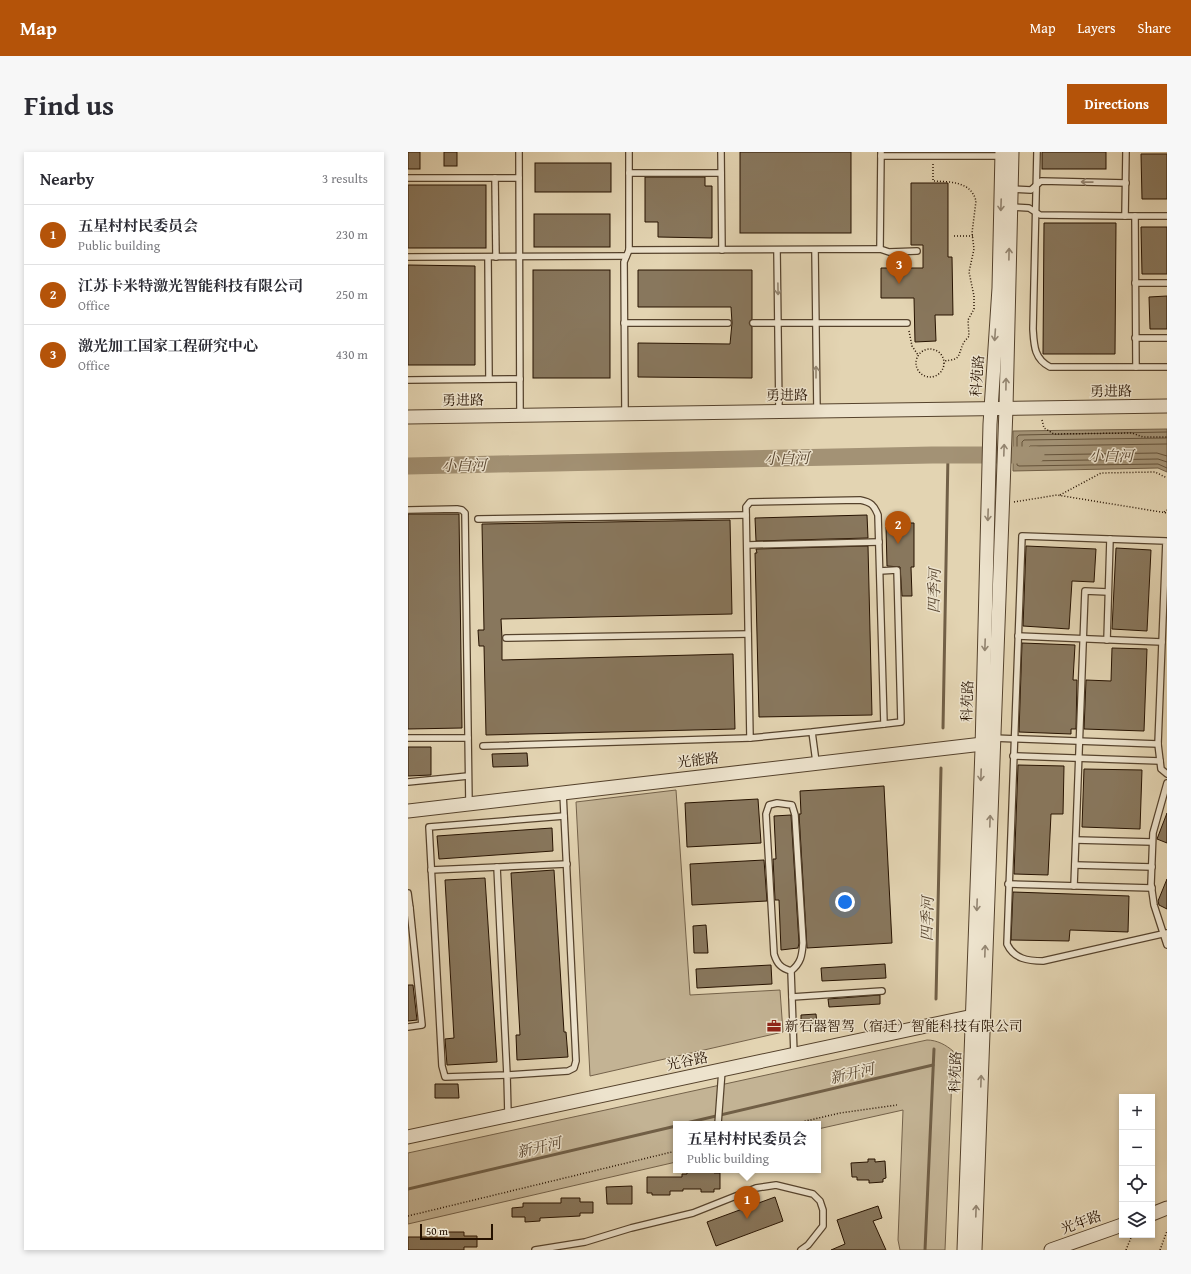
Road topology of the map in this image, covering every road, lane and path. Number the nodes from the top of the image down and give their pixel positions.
1 (519, 152) edge
2 (629, 152) edge
3 (721, 152) edge
4 (1037, 152) edge
5 (1126, 152) edge
6 (881, 154) edge
7 (1007, 154) edge
8 (933, 156) junction
9 (629, 173) junction
10 (722, 173) junction
11 (408, 178) edge
12 (496, 178) junction
13 (519, 178) junction
14 (1126, 183) junction
15 (1036, 186) junction
16 (1011, 189) junction
17 (1010, 207) junction
18 (1035, 212) junction
19 (1125, 216) junction
20 (1135, 216) junction
21 (1167, 216) edge
22 (954, 236) dead end
23 (973, 236) junction
24 (880, 249) junction
25 (629, 250) junction
26 (722, 250) junction
27 (778, 250) junction
28 (815, 250) junction
29 (917, 251) dead end
30 (626, 256) junction
31 (408, 257) edge
32 (488, 257) junction
33 (496, 257) junction
34 (519, 257) junction
35 (1135, 282) junction
36 (1167, 282) edge
37 (624, 323) junction
38 (728, 323) dead end
39 (753, 323) dead end
40 (778, 323) junction
41 (816, 323) junction
42 (907, 323) joint
43 (1135, 338) junction
44 (1167, 338) edge
45 (918, 355) junction
46 (944, 362) junction
47 (1136, 367) junction
48 (1167, 367) edge
49 (489, 379) junction
50 (520, 379) junction
51 (408, 380) edge
52 (1167, 406) edge
53 (1006, 408) junction
54 (990, 409) junction
55 (817, 411) junction
56 (779, 412) junction
57 (625, 414) junction
58 (520, 415) junction
59 (408, 417) edge
60 (1044, 428) dead end
61 (1167, 437) edge
62 (1167, 478) edge
63 (1060, 495) junction
64 (1002, 504) junction
65 (408, 510) edge
66 (1167, 510) edge
67 (1164, 512) junction
68 (1167, 513) edge
69 (746, 514) junction
70 (478, 519) dead end
71 (1110, 539) junction
72 (1166, 541) edge
73 (879, 542) junction
74 (747, 545) junction
75 (880, 571) junction
76 (1108, 592) junction
77 (748, 634) junction
78 (1018, 636) junction
79 (506, 638) dead end
80 (1083, 639) junction
81 (1106, 640) junction
82 (1162, 642) junction
83 (884, 724) junction
84 (812, 732) junction
85 (408, 738) edge
86 (468, 738) junction
87 (750, 738) junction
88 (1013, 739) junction
89 (989, 741) junction
90 (1079, 741) junction
91 (1158, 744) junction
92 (483, 746) dead end
93 (1013, 756) junction
94 (1079, 758) junction
95 (1160, 761) junction
96 (816, 762) junction
97 (1167, 774) edge
98 (468, 776) junction
99 (408, 782) edge
100 (1167, 783) edge
101 (563, 792) junction
102 (469, 804) junction
103 (408, 811) edge
104 (564, 816) junction
105 (1076, 840) junction
106 (1152, 842) junction
107 (566, 864) junction
108 (1075, 865) junction
109 (497, 867) junction
110 (1152, 867) junction
111 (431, 870) junction
112 (1008, 884) junction
113 (1074, 886) junction
114 (1152, 888) junction
115 (408, 893) edge
116 (409, 908) edge
117 (1165, 933) edge
118 (1167, 945) edge
119 (790, 971) junction
120 (882, 991) dead end
121 (792, 997) junction
122 (973, 1016) junction
123 (408, 1027) edge
124 (794, 1054) junction
125 (722, 1070) junction
126 (507, 1075) junction
127 (897, 1105) dead end
128 (508, 1115) junction
129 (718, 1121) edge
130 (806, 1121) edge
131 (408, 1137) edge
132 (673, 1152) edge
133 (1167, 1208) edge
134 (1155, 1213) edge
135 (408, 1216) edge
136 (1119, 1226) edge
137 (1167, 1231) edge
138 (1131, 1238) edge
139 (534, 1250) edge
140 (800, 1250) edge
141 (964, 1250) edge
142 (975, 1250) edge
143 (1051, 1250) edge
144 (1126, 1250) edge
145 (1160, 1250) edge

1 - 13 lane
2 - 9 lane
3 - 10 lane
4 - 15 lane
5 - 14 lane
6 - 8 lane
6 - 24 lane
7 - 8 lane
7 - 16 street, 科苑路
7 -> 54 street, 科苑路
8 - 23 path
9 - 10 lane
9 - 25 lane
10 - 26 lane
11 - 12 lane
12 - 13 lane
12 - 33 lane
13 - 34 lane
14 -> 15 lane
14 - 19 lane
15 - 16 lane
15 - 18 lane
16 - 17 street, 科苑路
17 - 18 lane
53 -> 17 street, 科苑路
18 - 19 lane
18 - 47 lane
19 - 20 lane
20 - 21 lane
20 - 35 lane
22 - 23 path
23 - 46 path
24 - 28 lane
24 - 29 lane
25 - 26 lane
25 - 30 lane
26 - 27 lane
27 - 28 lane
27 -> 40 lane
28 - 41 lane
30 - 34 lane
30 - 37 lane
31 - 32 lane
32 - 33 lane
32 - 49 lane
33 - 34 lane
34 - 50 lane
35 - 36 lane
35 - 43 lane
37 - 38 lane
37 - 57 lane
39 - 40 lane
40 - 41 lane
40 - 56 lane
41 - 42 lane
55 -> 41 lane
42 - 45 path
43 - 44 lane
43 - 47 lane
45 - 46 path
45 - 46 path
47 - 48 lane
49 - 50 lane
49 - 51 lane
50 - 58 lane
52 - 53 street, 勇进路
53 - 54 street, 勇进路
64 -> 53 street, 科苑路
54 - 55 street, 勇进路
54 -> 89 street, 科苑路
55 - 56 street, 勇进路
56 - 57 street, 勇进路
57 - 58 street, 勇进路
58 - 59 street, 勇进路
60 - 61 path
62 - 63 path
63 - 64 path
63 - 67 path
64 - 89 street, 科苑路
65 - 86 lane
66 - 67 path
67 - 68 path
69 - 70 lane
69 - 73 lane
69 - 74 lane
71 - 72 lane
71 - 76 lane
71 - 78 lane
72 - 82 lane
73 - 74 lane
73 - 75 lane
74 - 77 lane
75 - 83 lane
75 - 83 lane
76 - 80 lane
76 - 81 lane
77 - 79 lane
77 - 87 lane
78 - 80 lane
78 - 88 lane
80 - 81 lane
80 - 90 lane
81 - 82 lane
82 - 91 lane
83 - 84 lane
84 - 87 lane
84 - 96 lane
85 - 86 lane
86 - 98 lane
87 - 92 lane
88 - 89 lane
88 - 90 lane
88 - 93 lane
89 - 96 street, 光能路
89 -> 122 street, 科苑路
142 -> 89 street, 科苑路
90 - 91 lane
90 - 94 lane
91 - 95 lane
93 - 94 lane
93 - 112 lane
94 - 95 lane
94 - 105 lane
95 - 97 lane
96 - 101 street, 光能路
98 - 99 lane
98 - 102 lane
100 - 106 lane
101 - 102 street, 光能路
101 - 104 lane
102 - 103 street, 光能路
104 - 107 lane
104 - 111 lane
105 - 106 lane
105 - 108 lane
106 - 110 lane
107 - 109 lane
107 - 126 lane
108 - 110 lane
108 - 113 lane
109 - 111 lane
109 - 126 lane
110 - 114 lane
111 - 126 lane
112 - 113 lane
112 - 117 lane
113 - 114 lane
114 - 117 lane
115 - 116 lane
116 - 123 lane
117 - 118 lane
119 - 119 lane
119 - 121 lane
120 - 121 lane
121 - 124 lane
122 - 124 street, 光谷路
122 - 141 street, 科苑路
124 - 125 street, 光谷路
125 - 128 street, 光谷路
125 - 129 lane
126 - 128 lane
127 - 130 path
128 - 131 street, 光谷路
132 - 135 path
133 - 134 street
136 - 143 street, 光年路
137 - 145 path
138 - 144 path
139 - 140 lane

